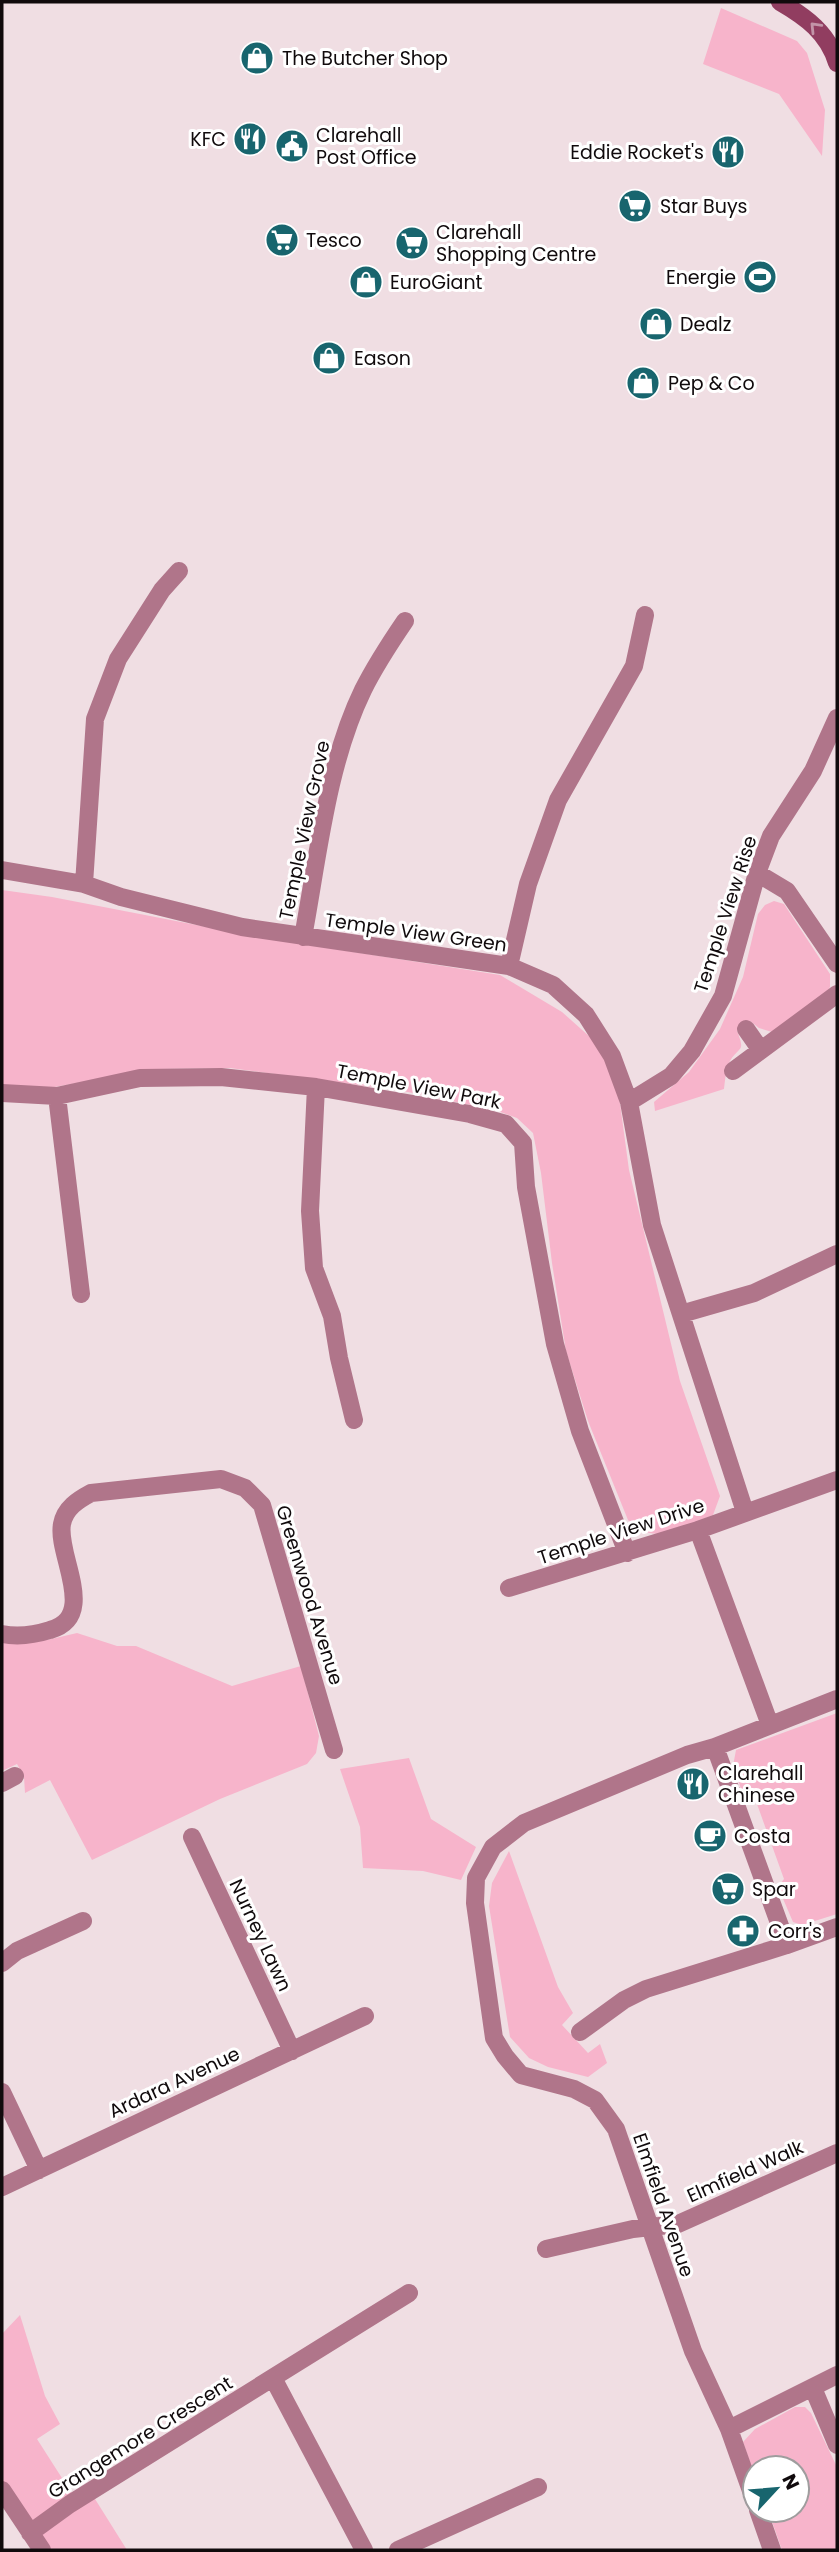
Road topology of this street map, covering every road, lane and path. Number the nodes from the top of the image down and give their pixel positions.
1 (780, 2) edge
2 (837, 64) edge
3 (179, 570) dead end
4 (645, 615) dead end
5 (405, 621) dead end
6 (837, 718) edge
7 (2, 870) edge
8 (757, 873) junction
9 (84, 884) junction
10 (303, 937) junction
11 (837, 964) edge
12 (509, 966) junction
13 (837, 994) edge
14 (746, 1029) dead end
15 (760, 1049) junction
16 (733, 1070) dead end
17 (316, 1087) junction
18 (2, 1093) edge
19 (57, 1096) junction
20 (629, 1102) junction
21 (837, 1254) edge
22 (80, 1294) dead end
23 (681, 1314) junction
24 (354, 1420) dead end
25 (837, 1480) edge
26 (745, 1512) junction
27 (698, 1531) junction
28 (626, 1553) junction
29 (509, 1588) dead end
30 (2, 1634) edge
31 (837, 1699) edge
32 (770, 1725) junction
33 (715, 1747) junction
34 (334, 1750) dead end
35 (192, 1837) dead end
36 (83, 1921) dead end
37 (837, 1927) edge
38 (787, 1945) junction
39 (2, 1963) edge
40 (365, 2016) dead end
41 (580, 2032) dead end
42 (292, 2051) junction
43 (2, 2092) edge
44 (837, 2153) edge
45 (39, 2170) junction
46 (2, 2187) edge
47 (650, 2227) junction
48 (546, 2249) dead end
49 (409, 2293) dead end
50 (837, 2375) edge
51 (273, 2378) junction
52 (813, 2388) junction
53 (729, 2429) junction
54 (837, 2445) edge
55 (741, 2463) edge
56 (538, 2487) dead end
57 (2, 2490) edge
58 (763, 2524) edge
59 (30, 2533) junction
60 (42, 2550) edge
61 (364, 2550) edge
62 (398, 2550) edge
63 (772, 2550) edge

2 -> 1 main road
3 - 9 street
4 - 12 street
5 - 10 street, Temple View Grove
6 - 8 street, Temple View Rise
7 - 9 street, Temple View Green
8 - 11 street
8 - 20 street, Temple View Rise
9 - 10 street, Temple View Green
10 - 12 street, Temple View Green
12 - 20 street, Temple View Green
13 - 15 street
14 - 15 street
15 - 16 street
17 - 19 street, Temple View Park
17 - 24 street
17 - 28 street, Temple View Park
18 - 19 street, Temple View Park
19 - 22 street
20 - 23 street, Temple View Green
21 - 23 street
23 - 26 street, Temple View Green
25 - 26 street, Temple View Drive
26 - 27 street, Temple View Drive
27 - 28 street, Temple View Drive
27 - 32 street
28 - 29 street, Temple View Drive
30 - 34 street, Greenwood Avenue
31 - 32 street, Elmfield Avenue
32 - 33 street, Elmfield Avenue
33 - 38 street
33 - 47 street, Elmfield Avenue
35 - 42 street, Nurney Lawn
36 - 39 street
37 - 38 street
38 - 41 street
40 - 42 street, Ardara Avenue
42 - 45 street, Ardara Avenue
43 - 45 street
44 - 47 street, Elmfield Walk
45 - 46 street, Ardara Avenue
47 - 48 street, Elmfield Walk
47 - 53 street, Elmfield Avenue
49 - 51 street, Grangemore Crescent
50 - 52 street
51 - 59 street, Grangemore Crescent
51 - 61 street
52 - 53 street
52 - 54 street
53 - 55 street, Elmfield Avenue
56 - 62 street
57 - 59 street
58 - 63 street
59 - 60 street

